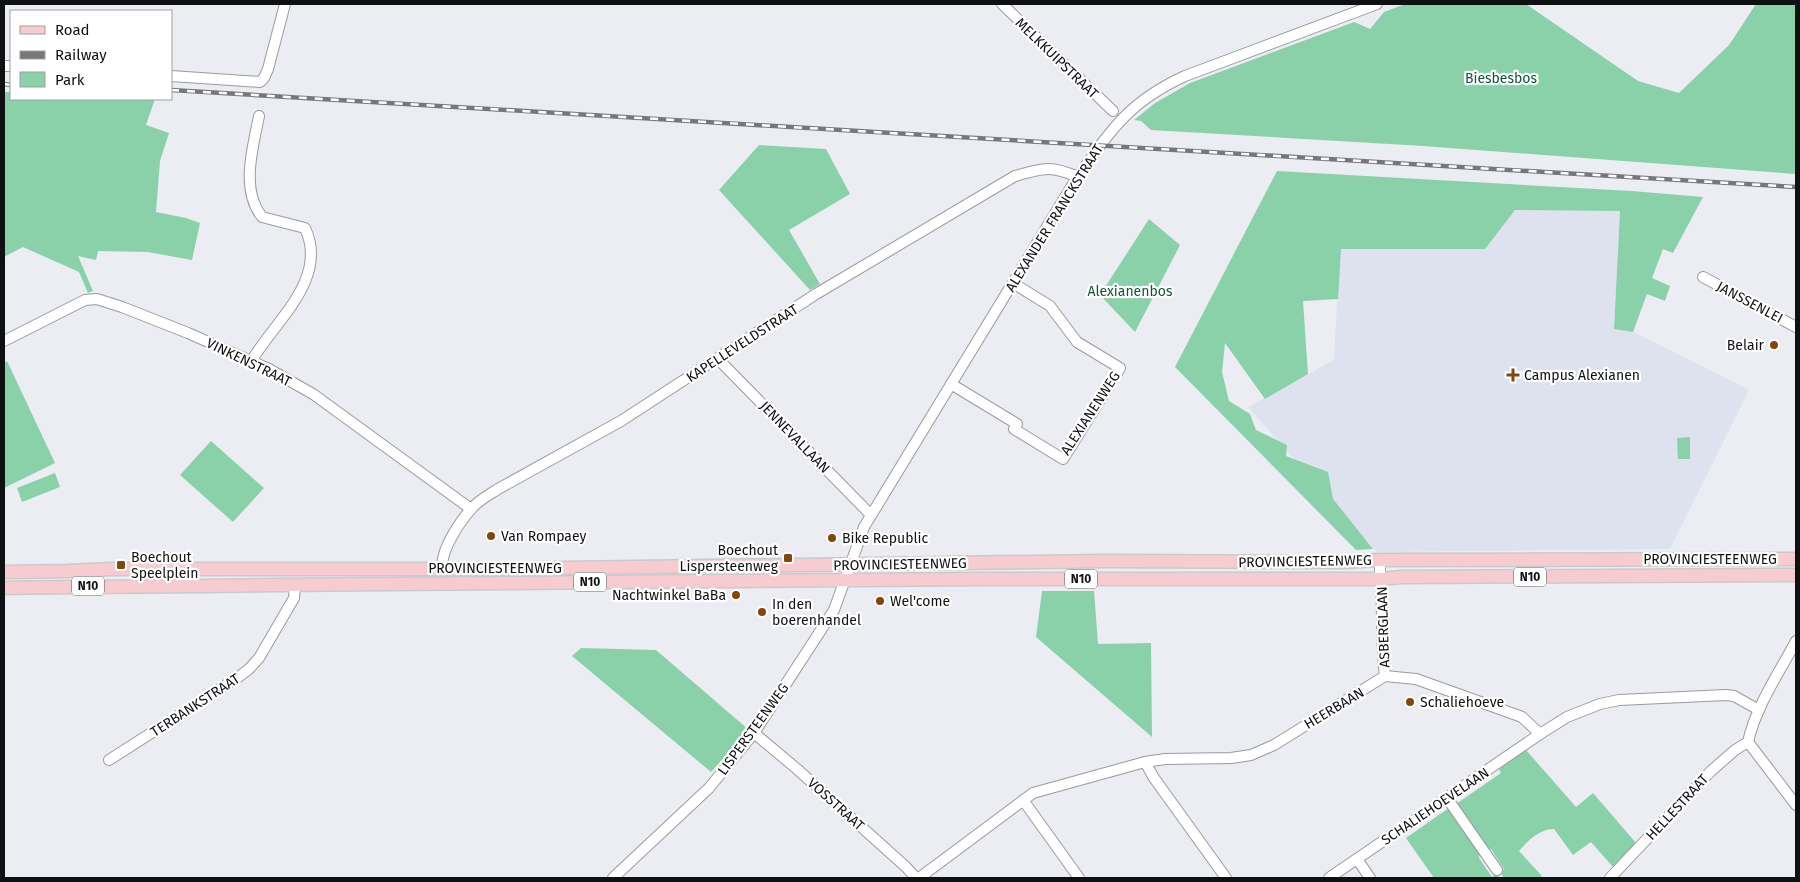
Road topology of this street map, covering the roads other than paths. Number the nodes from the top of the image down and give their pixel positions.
1 (286, 4) edge
2 (1002, 4) edge
3 (1377, 4) edge
4 (172, 76) edge
5 (1113, 111) dead end
6 (259, 116) dead end
7 (1078, 177) junction
8 (1703, 277) dead end
9 (1013, 283) junction
10 (1796, 327) edge
11 (4, 341) edge
12 (718, 359) junction
13 (252, 360) junction
14 (951, 384) junction
15 (471, 509) junction
16 (871, 516) junction
17 (1796, 559) edge
18 (1379, 560) junction
19 (850, 565) junction
20 (424, 568) junction
21 (443, 568) junction
22 (142, 569) junction
23 (4, 572) edge
24 (1796, 575) edge
25 (1381, 579) junction
26 (845, 581) junction
27 (295, 584) junction
28 (413, 584) junction
29 (134, 587) junction
30 (4, 588) edge
31 (1796, 641) edge
32 (1385, 676) junction
33 (1759, 710) junction
34 (754, 733) junction
35 (1540, 734) junction
36 (1748, 742) junction
37 (109, 760) dead end
38 (1145, 762) junction
39 (1447, 798) junction
40 (1023, 800) junction
41 (1796, 805) edge
42 (1357, 859) junction
43 (1497, 870) dead end
44 (613, 878) edge
45 (918, 878) edge
46 (1079, 878) edge
47 (1226, 878) edge
48 (1329, 878) edge
49 (1370, 878) edge
50 (1610, 878) edge

1 - 4 street
2 - 5 street, MELKKUIPSTRAAT
3 - 7 street, ALEXANDER FRANCKSTRAAT
6 - 13 street
7 - 9 street, ALEXANDER FRANCKSTRAAT
7 - 12 street, KAPELLEVELDSTRAAT
8 - 10 street, JANSSENLEI
9 - 14 street, ALEXANDER FRANCKSTRAAT
9 - 14 street, ALEXIANENWEG
11 - 13 street, VINKENSTRAAT
12 - 15 street, KAPELLEVELDSTRAAT
12 - 16 street, JENNEVALLAAN
13 - 15 street, VINKENSTRAAT
14 - 16 street, ALEXANDER FRANCKSTRAAT
15 - 21 street, KAPELLEVELDSTRAAT
16 - 19 street, ALEXANDER FRANCKSTRAAT
17 - 18 main road, PROVINCIESTEENWEG / N10
18 - 19 main road, PROVINCIESTEENWEG / N10
18 - 25 street, ASBERGLAAN
19 - 21 main road, PROVINCIESTEENWEG / N10
19 - 26 street, LISPERSTEENWEG
20 - 21 main road, PROVINCIESTEENWEG / N10
20 - 22 main road, PROVINCIESTEENWEG / N10
20 - 28 main road
22 - 23 main road, PROVINCIESTEENWEG / N10
22 - 29 main road
24 - 25 main road, PROVINCIESTEENWEG / N10
25 - 26 main road, PROVINCIESTEENWEG / N10
25 - 32 street, ASBERGLAAN
26 - 28 main road, PROVINCIESTEENWEG / N10
26 - 34 street, LISPERSTEENWEG
27 - 28 main road, PROVINCIESTEENWEG / N10
27 - 29 main road, PROVINCIESTEENWEG / N10
27 - 37 street, TERBANKSTRAAT
29 - 30 main road, PROVINCIESTEENWEG / N10
31 - 33 street
32 - 35 street
32 - 38 street, HEERBAAN
33 - 35 street
33 - 36 street
34 - 44 street, LISPERSTEENWEG
34 - 45 street, VOSSTRAAT
35 - 39 street, SCHALIEHOEVELAAN
36 - 41 street
36 - 50 street, HELLESTRAAT
38 - 40 street, HEERBAAN
38 - 47 street
39 - 42 street, SCHALIEHOEVELAAN
39 - 43 street
40 - 45 street, HEERBAAN
40 - 46 street
42 - 48 street, SCHALIEHOEVELAAN
42 - 49 street

